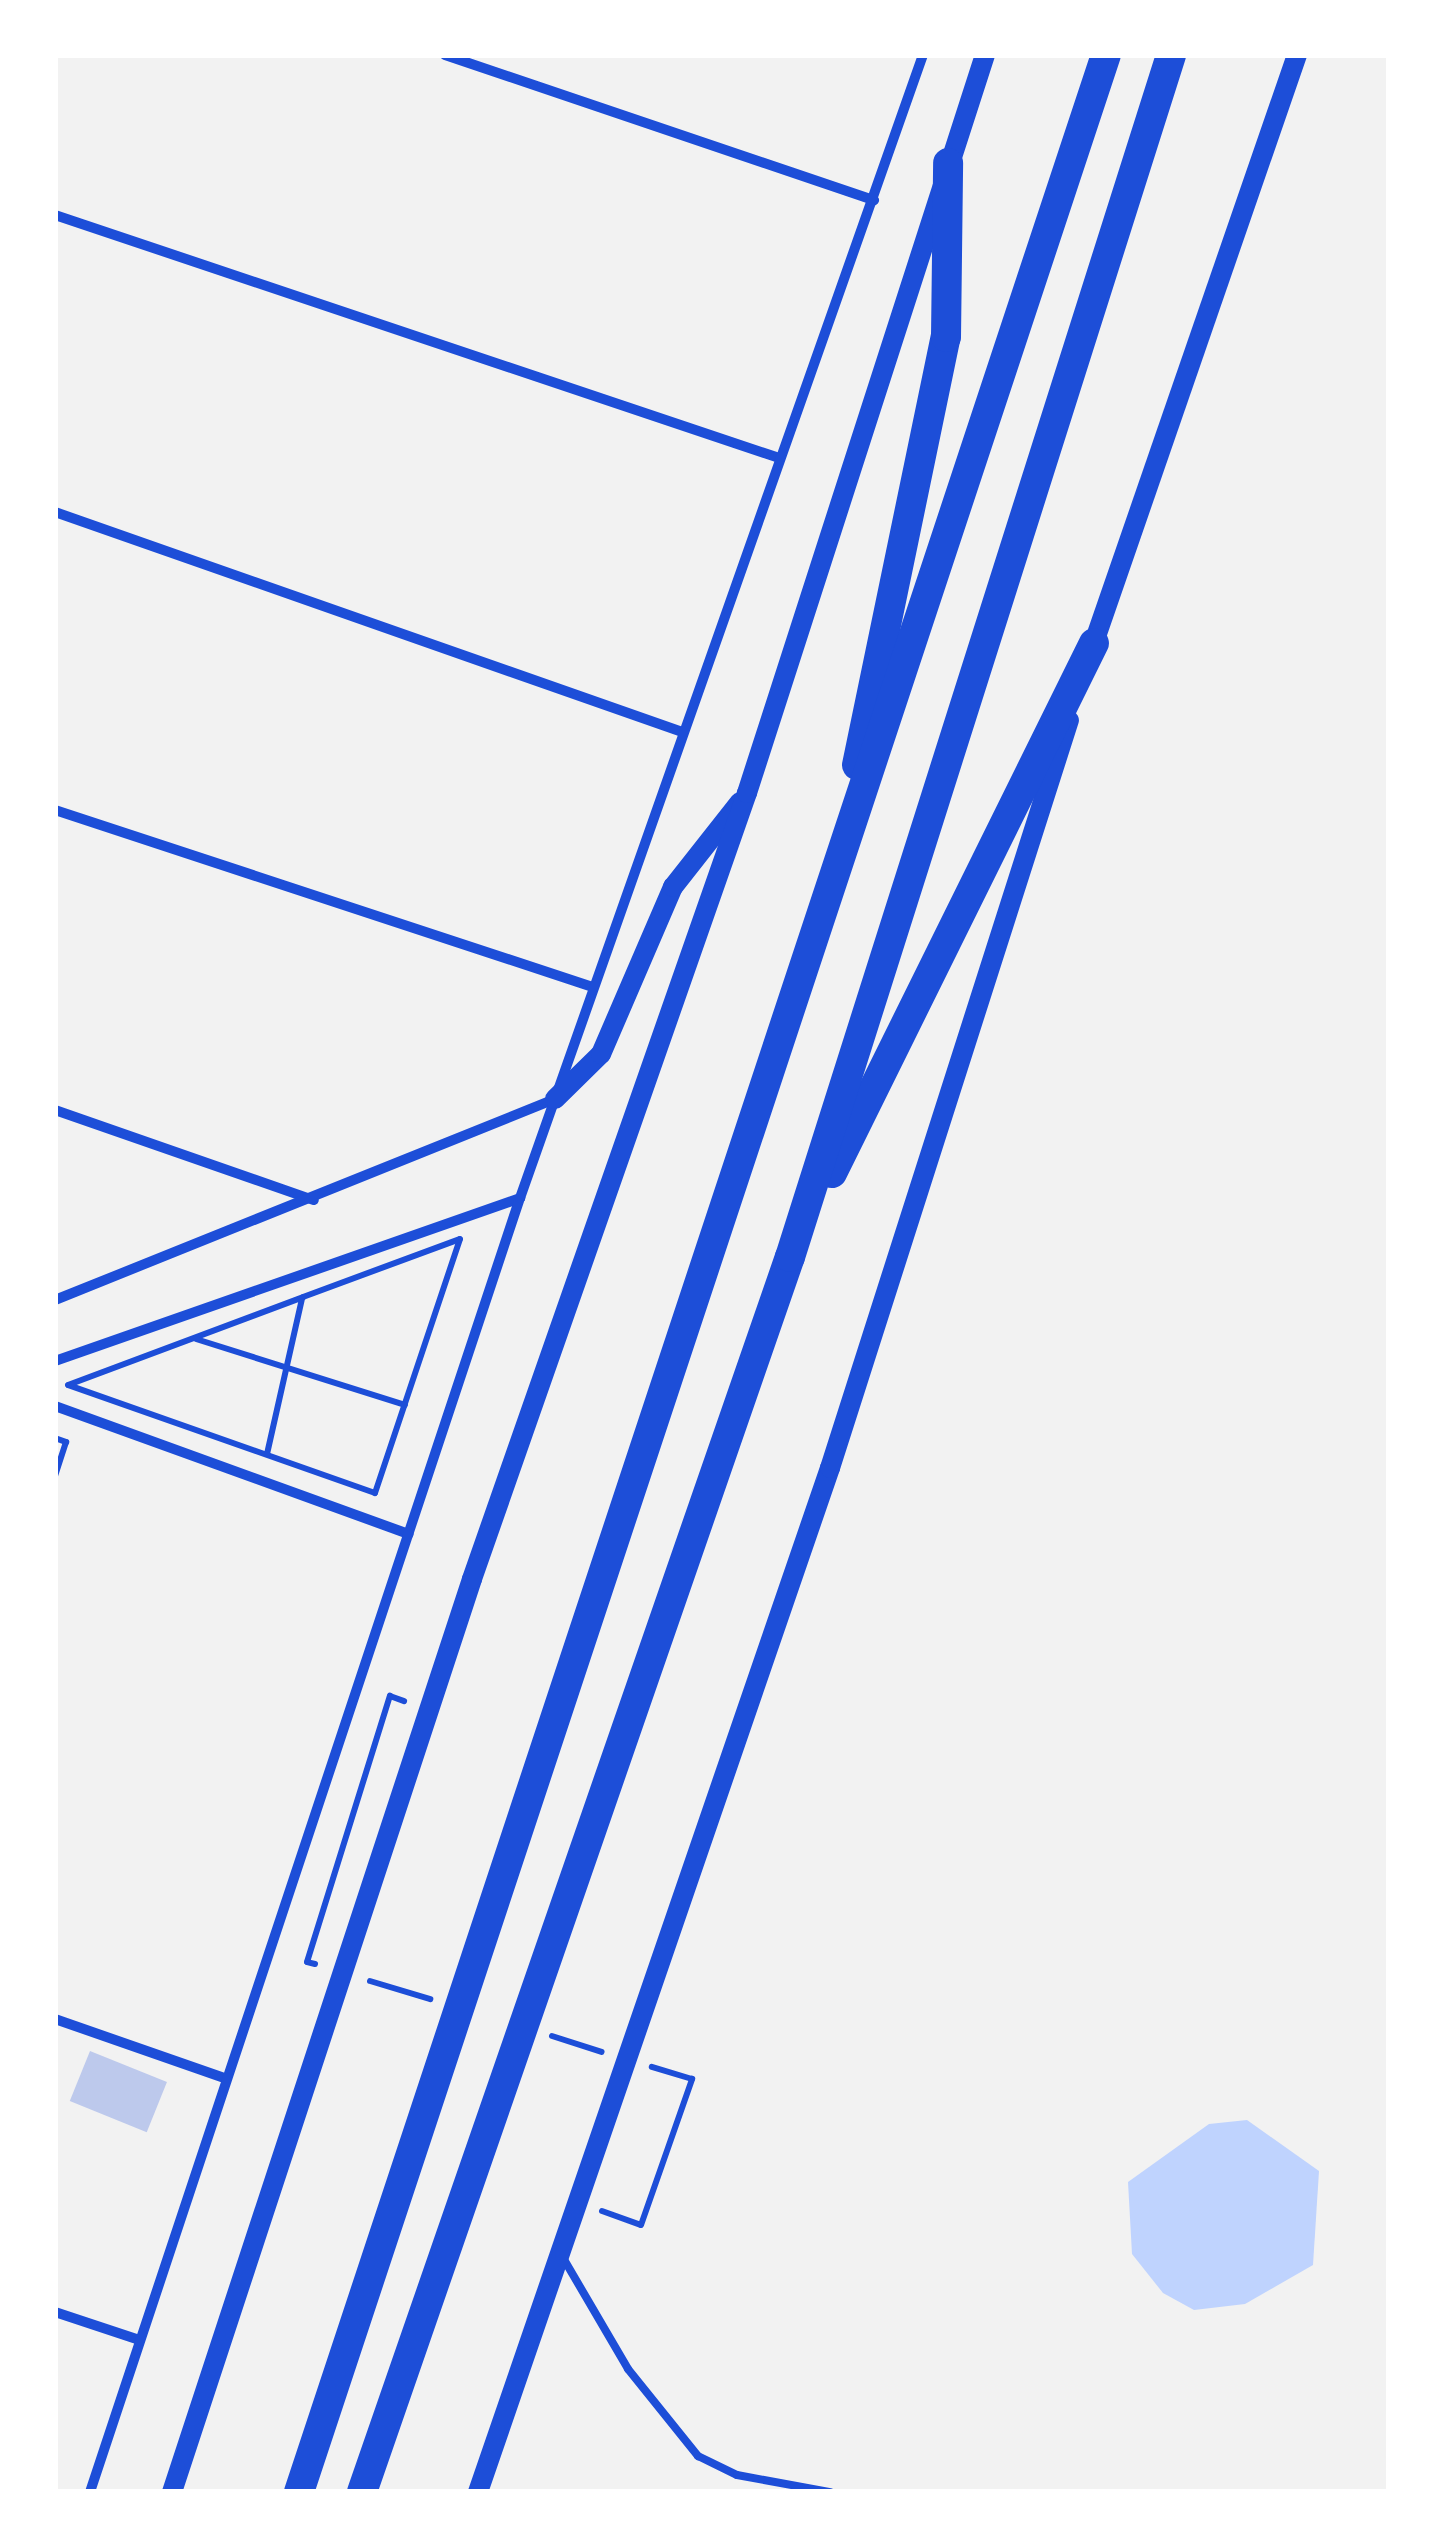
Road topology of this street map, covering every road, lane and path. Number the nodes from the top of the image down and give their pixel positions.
1 (446, 55) edge
2 (923, 55) edge
3 (985, 55) edge
4 (1106, 55) edge
5 (1171, 55) edge
6 (1297, 55) edge
7 (948, 163) junction
8 (874, 200) junction
9 (55, 215) edge
10 (779, 458) junction
11 (55, 512) edge
12 (1094, 642) junction
13 (682, 732) junction
14 (748, 794) junction
15 (55, 810) edge
16 (824, 922) junction
17 (593, 987) junction
18 (555, 1099) junction
19 (55, 1110) edge
20 (520, 1198) junction
21 (314, 1200) junction
22 (790, 1256) junction
23 (302, 1298) junction
24 (55, 1300) edge
25 (194, 1338) junction
26 (55, 1361) edge
27 (286, 1368) junction
28 (405, 1405) junction
29 (55, 1406) edge
30 (55, 1438) edge
31 (266, 1454) junction
32 (55, 1476) edge
33 (408, 1534) junction
34 (429, 1711) junction
35 (307, 1962) dead end
36 (55, 2019) edge
37 (222, 2077) junction
38 (692, 2079) dead end
39 (578, 2202) junction
40 (560, 2253) junction
41 (55, 2312) edge
42 (139, 2340) junction
43 (809, 2490) edge
44 (90, 2492) edge
45 (172, 2492) edge
46 (299, 2492) edge
47 (362, 2492) edge
48 (478, 2492) edge
49 (830, 2492) edge

1 - 8 street
2 - 8 street
3 - 7 main road
4 - 16 highway
5 - 22 highway
6 - 12 main road
7 - 14 main road
7 - 16 highway
8 - 10 street
9 - 10 street
10 - 13 street
11 - 13 street
12 - 22 highway
12 - 39 main road
13 - 17 street
14 - 18 main road
14 - 34 main road
15 - 17 street
16 - 46 highway
17 - 18 street
18 - 20 street
18 - 21 street
19 - 21 street
20 - 26 street
20 - 33 street
21 - 24 street
22 - 47 highway
23 - 25 path
23 - 27 path
23 - 28 path
25 - 27 path
25 - 31 path
27 - 28 path
27 - 31 path
28 - 31 path
29 - 33 street
30 - 32 path
33 - 37 street
34 - 35 path
34 - 45 main road
36 - 37 street
37 - 42 street
38 - 39 path
39 - 40 main road
40 - 43 lane
40 - 48 main road
41 - 42 street
42 - 44 street
43 - 49 lane

